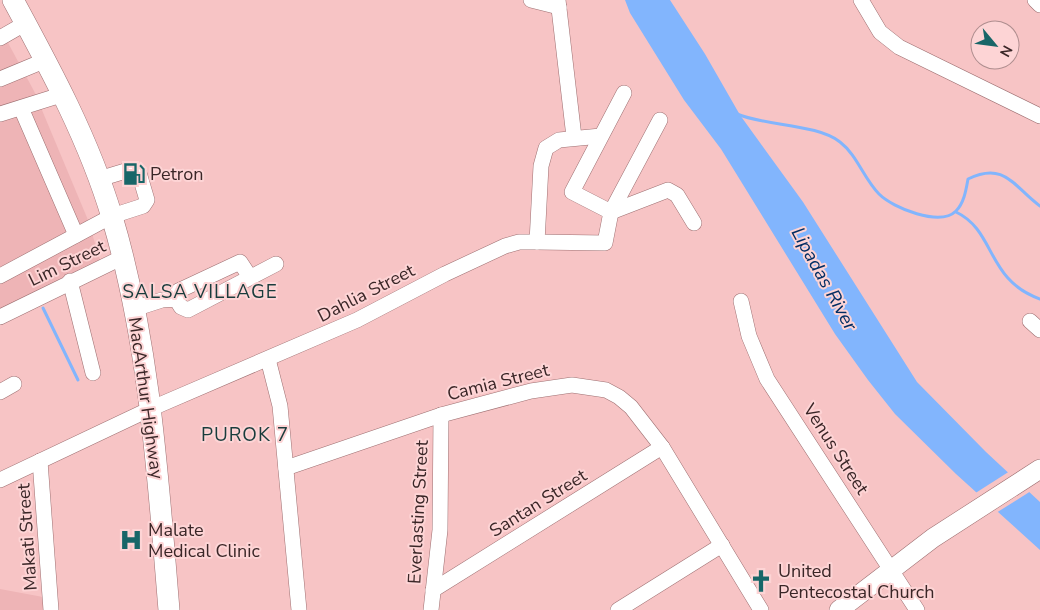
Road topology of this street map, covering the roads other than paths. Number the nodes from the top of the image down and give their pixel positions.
1 (13, 0) edge
2 (531, 0) edge
3 (861, 0) edge
4 (1035, 0) edge
5 (558, 4) edge
6 (1040, 5) edge
7 (26, 23) junction
8 (0, 38) edge
9 (46, 60) junction
10 (0, 79) edge
11 (64, 94) junction
12 (624, 94) dead end
13 (21, 108) junction
14 (0, 114) edge
15 (1040, 116) edge
16 (660, 120) dead end
17 (601, 136) junction
18 (574, 137) junction
19 (99, 179) junction
20 (612, 212) junction
21 (112, 216) junction
22 (694, 223) dead end
23 (76, 235) junction
24 (537, 242) junction
25 (123, 257) junction
26 (276, 264) dead end
27 (0, 276) edge
28 (250, 277) junction
29 (70, 281) junction
30 (176, 299) junction
31 (741, 301) dead end
32 (134, 309) junction
33 (0, 317) edge
34 (268, 358) junction
35 (93, 373) dead end
36 (14, 384) dead end
37 (0, 392) edge
38 (150, 409) junction
39 (441, 415) junction
40 (662, 447) junction
41 (40, 461) junction
42 (286, 468) junction
43 (1036, 471) edge
44 (0, 480) edge
45 (722, 545) junction
46 (891, 570) junction
47 (433, 590) junction
48 (51, 610) edge
49 (170, 610) edge
50 (299, 610) edge
51 (431, 610) edge
52 (618, 610) edge
53 (761, 610) edge
54 (839, 610) edge
55 (916, 610) edge

1 - 7 highway, MacArthur Highway
2 - 5 street
3 - 15 street
4 - 6 street
5 - 18 street
7 - 8 street
7 - 9 highway, MacArthur Highway
9 - 10 street
9 - 11 highway, MacArthur Highway
11 - 13 street
11 - 19 highway, MacArthur Highway
12 - 17 street
13 - 14 street
13 - 23 street
16 - 20 street
17 - 18 street
17 - 20 street
18 - 24 street
19 - 21 highway, MacArthur Highway
19 - 21 street
20 - 22 street
20 - 24 street, Dahlia Street
21 - 23 street
21 - 25 highway, MacArthur Highway
23 - 27 street
24 - 34 street, Dahlia Street
25 - 29 street, Lim Street
25 - 32 highway, MacArthur Highway
26 - 28 street
28 - 30 street
28 - 30 street
29 - 33 street, Lim Street
29 - 35 street
30 - 32 street
31 - 46 street, Venus Street
32 - 38 highway, MacArthur Highway
34 - 38 street, Dahlia Street
34 - 42 street
36 - 37 street
38 - 41 street, Dahlia Street
38 - 49 highway, MacArthur Highway
39 - 40 street, Camia Street
39 - 42 street, Camia Street
39 - 47 street, Everlasting Street
40 - 45 street, Camia Street
40 - 47 street, Santan Street
41 - 44 street, Dahlia Street
41 - 48 street, Makati Street
42 - 50 street
43 - 46 main road
45 - 52 street
45 - 53 street, Camia Street
46 - 54 main road
46 - 55 street, Venus Street
47 - 51 street, Everlasting Street

